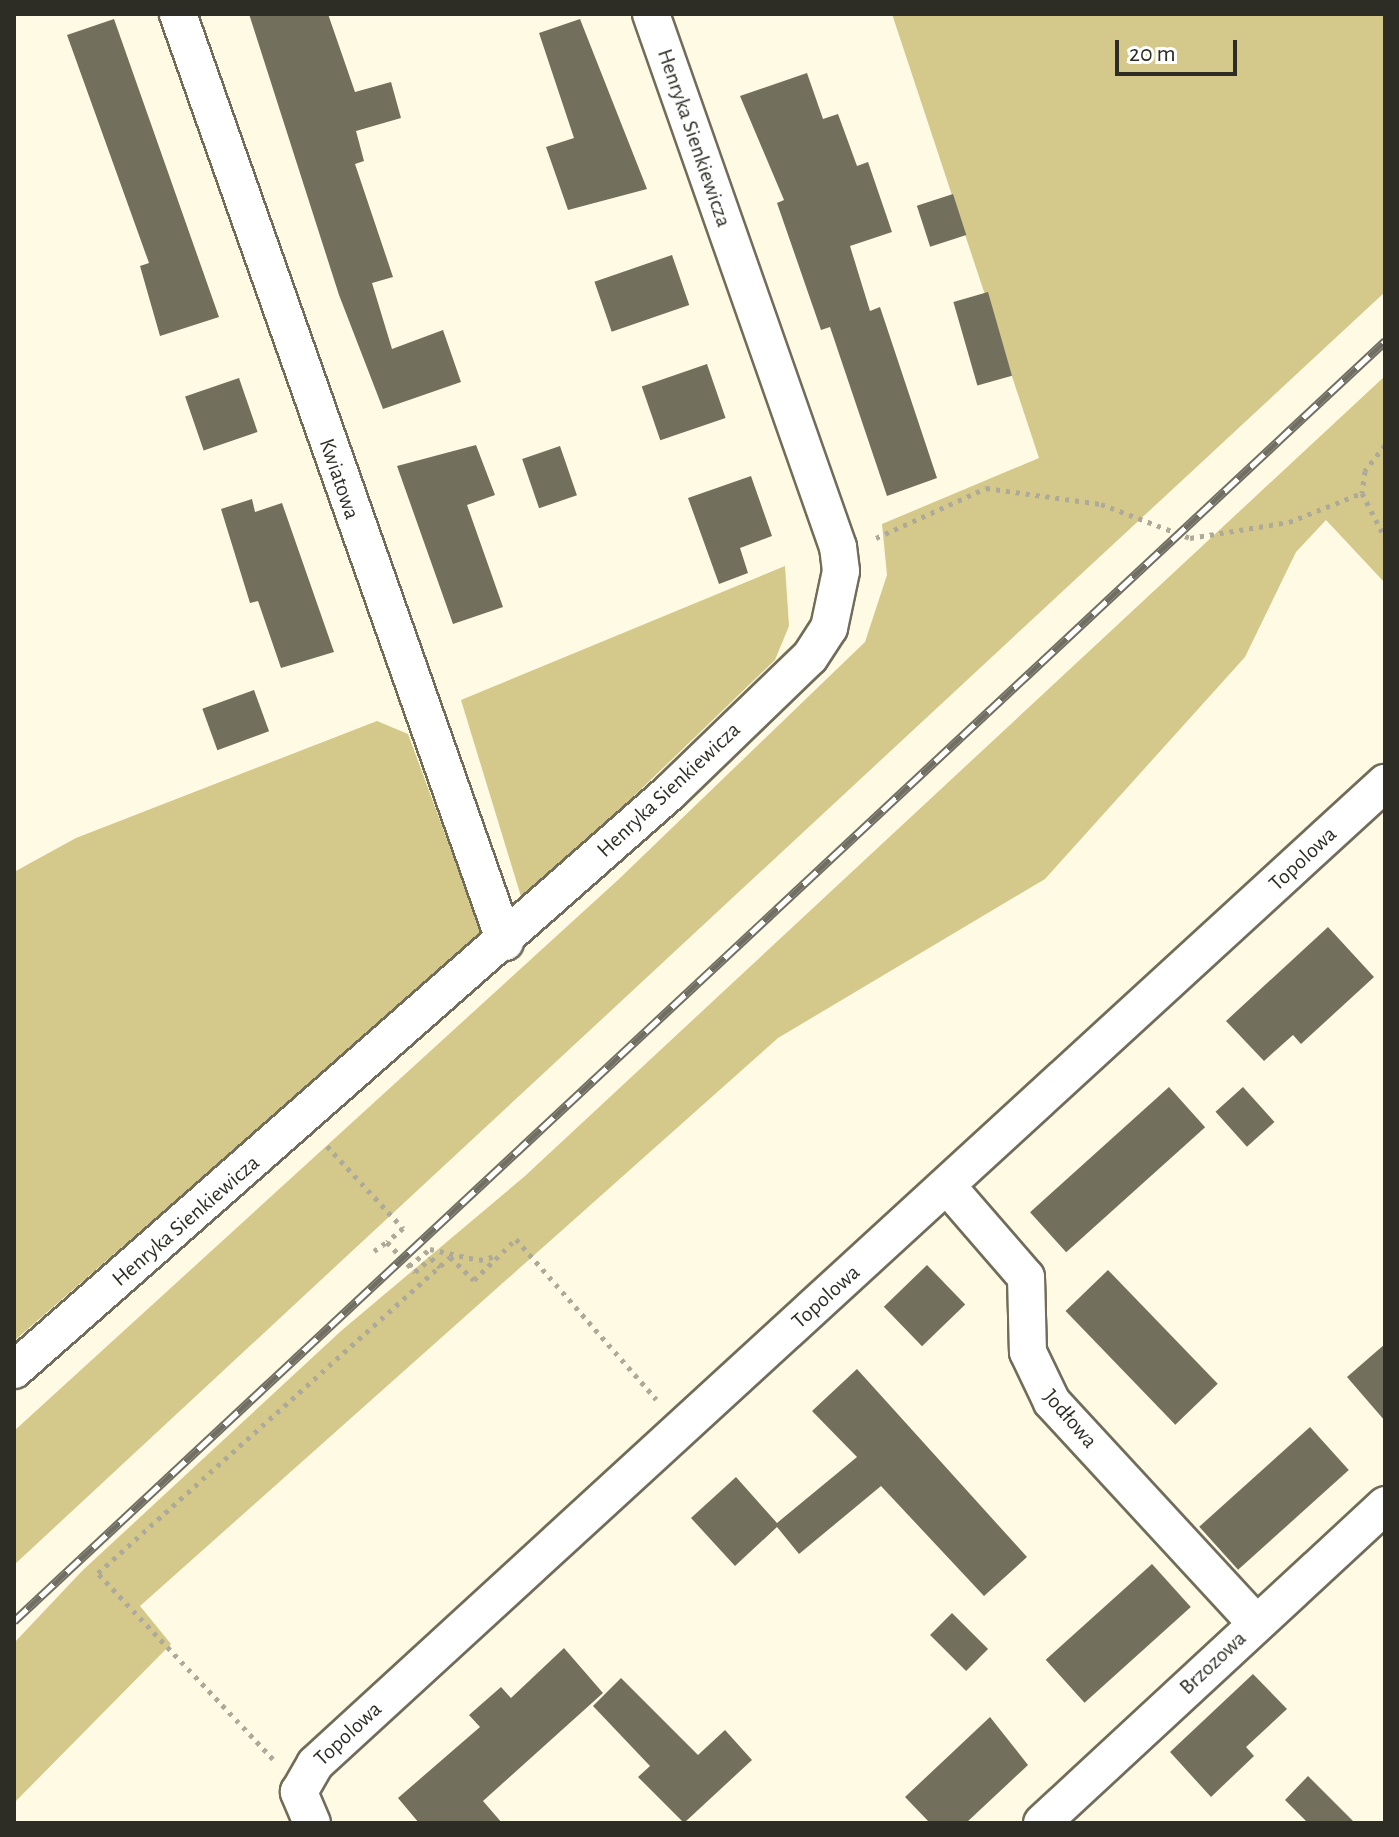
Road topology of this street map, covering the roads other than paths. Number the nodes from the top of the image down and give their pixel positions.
1 (178, 14) edge
2 (651, 14) edge
3 (1385, 783) edge
4 (505, 942) junction
5 (948, 1187) junction
6 (14, 1370) edge
7 (1385, 1505) edge
8 (1256, 1623) junction
9 (312, 1823) edge
10 (1042, 1823) edge

1 - 4 street, Kwiatowa
2 - 4 street, Henryka Sienkiewicza
3 - 5 street, Topolowa
4 - 6 street, Henryka Sienkiewicza
5 - 8 street, Jodłowa
5 - 9 street, Topolowa
7 - 8 street, Brzozowa
8 - 10 street, Brzozowa

